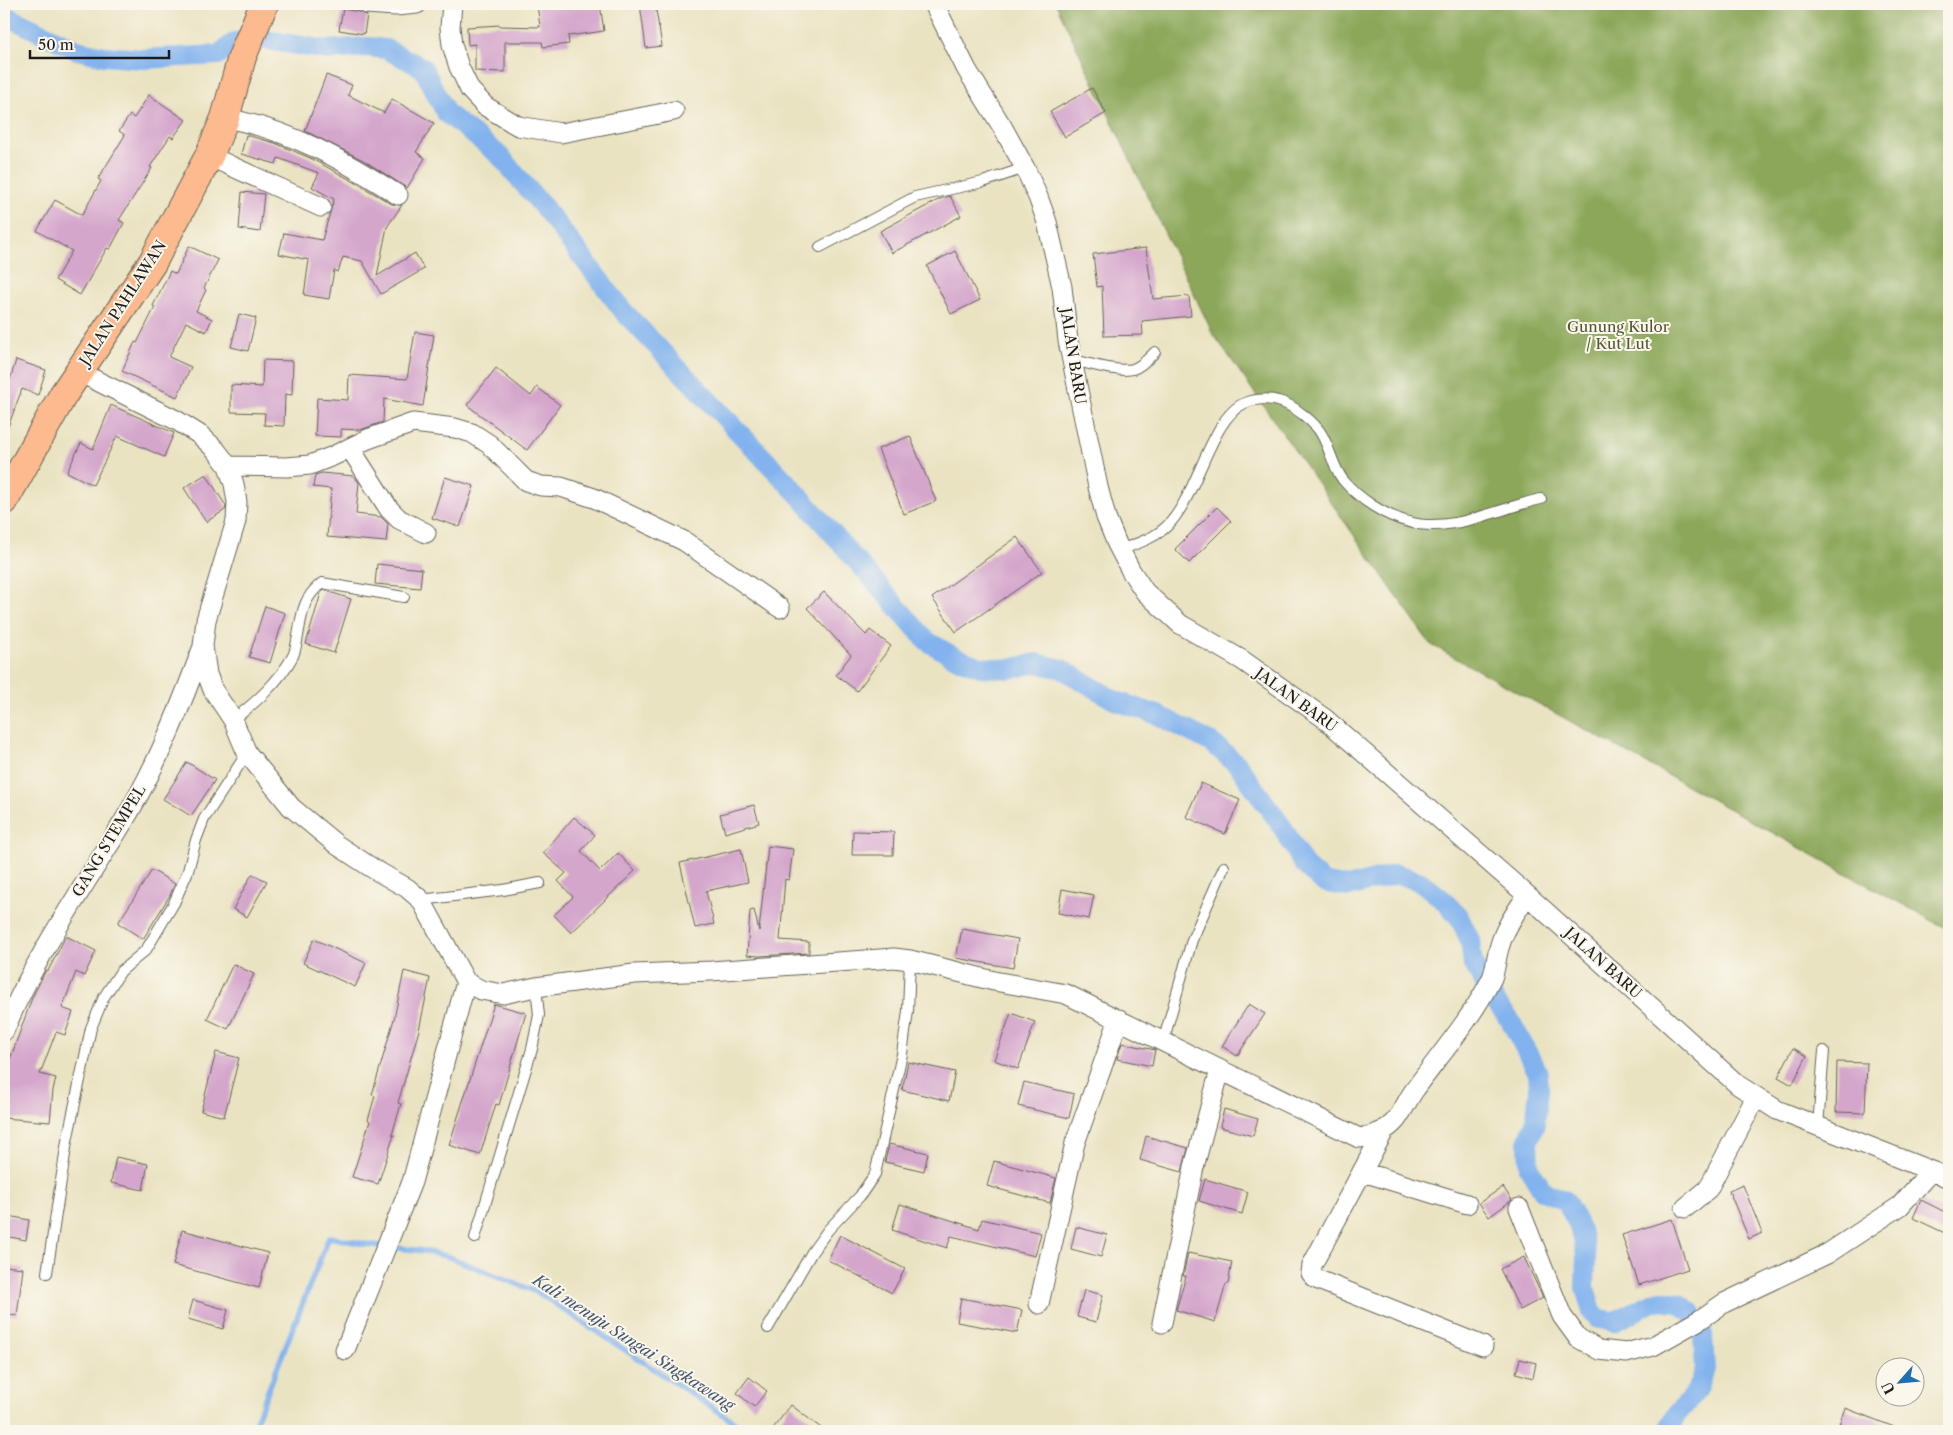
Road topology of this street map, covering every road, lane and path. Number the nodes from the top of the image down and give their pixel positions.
1 (367, 4) edge
2 (417, 4) edge
3 (452, 4) edge
4 (934, 4) edge
5 (262, 8) edge
6 (228, 108) junction
7 (674, 111) dead end
8 (209, 156) junction
9 (1025, 168) junction
10 (398, 195) dead end
11 (321, 207) dead end
12 (820, 247) dead end
13 (1155, 352) dead end
14 (1073, 360) junction
15 (79, 372) junction
16 (350, 448) junction
17 (228, 466) junction
18 (1541, 499) dead end
19 (4, 501) edge
20 (426, 533) dead end
21 (1120, 550) junction
22 (404, 596) dead end
23 (780, 608) dead end
24 (203, 646) junction
25 (233, 720) junction
26 (247, 753) junction
27 (1224, 867) dead end
28 (540, 883) dead end
29 (1527, 895) junction
30 (420, 900) junction
31 (910, 960) junction
32 (466, 982) junction
33 (536, 987) junction
34 (1119, 1019) junction
35 (4, 1031) edge
36 (1163, 1042) junction
37 (1824, 1051) dead end
38 (1220, 1070) junction
39 (1756, 1097) junction
40 (1818, 1126) junction
41 (1385, 1129) junction
42 (1931, 1171) junction
43 (1363, 1172) junction
44 (1949, 1178) edge
45 (1467, 1204) dead end
46 (1519, 1208) dead end
47 (1685, 1208) dead end
48 (475, 1238) dead end
49 (47, 1273) dead end
50 (1039, 1304) dead end
51 (1162, 1324) dead end
52 (768, 1328) dead end
53 (1483, 1346) dead end
54 (345, 1350) dead end

1 - 2 street
3 - 7 street
4 - 9 street, JALAN BARU
5 - 6 main road, JALAN PAHLAWAN
6 - 8 main road, JALAN PAHLAWAN
6 - 10 street
8 - 11 street
8 - 15 main road, JALAN PAHLAWAN
9 - 12 lane
9 - 14 street, JALAN BARU
13 - 14 lane
14 - 21 street, JALAN BARU
15 - 17 street
15 - 19 main road, JALAN PAHLAWAN
16 - 17 street
16 - 20 street
16 - 23 street
17 - 24 street
18 - 21 lane
21 - 29 street, JALAN BARU
22 - 25 lane
24 - 25 street
24 - 35 street, GANG STEMPEL
25 - 26 street
26 - 30 street
26 - 49 lane
27 - 36 lane
28 - 30 lane
29 - 39 street, JALAN BARU
29 - 41 street
30 - 32 street
31 - 33 street
31 - 34 street
31 - 52 lane
32 - 33 street
32 - 54 street
33 - 48 lane
34 - 36 street
34 - 50 street
36 - 38 street
37 - 40 lane
38 - 41 street
38 - 51 street
39 - 40 street, JALAN BARU
39 - 47 street
40 - 42 street, JALAN BARU
41 - 43 street
42 - 44 street, JALAN BARU
42 - 46 street
43 - 45 street
43 - 53 street

